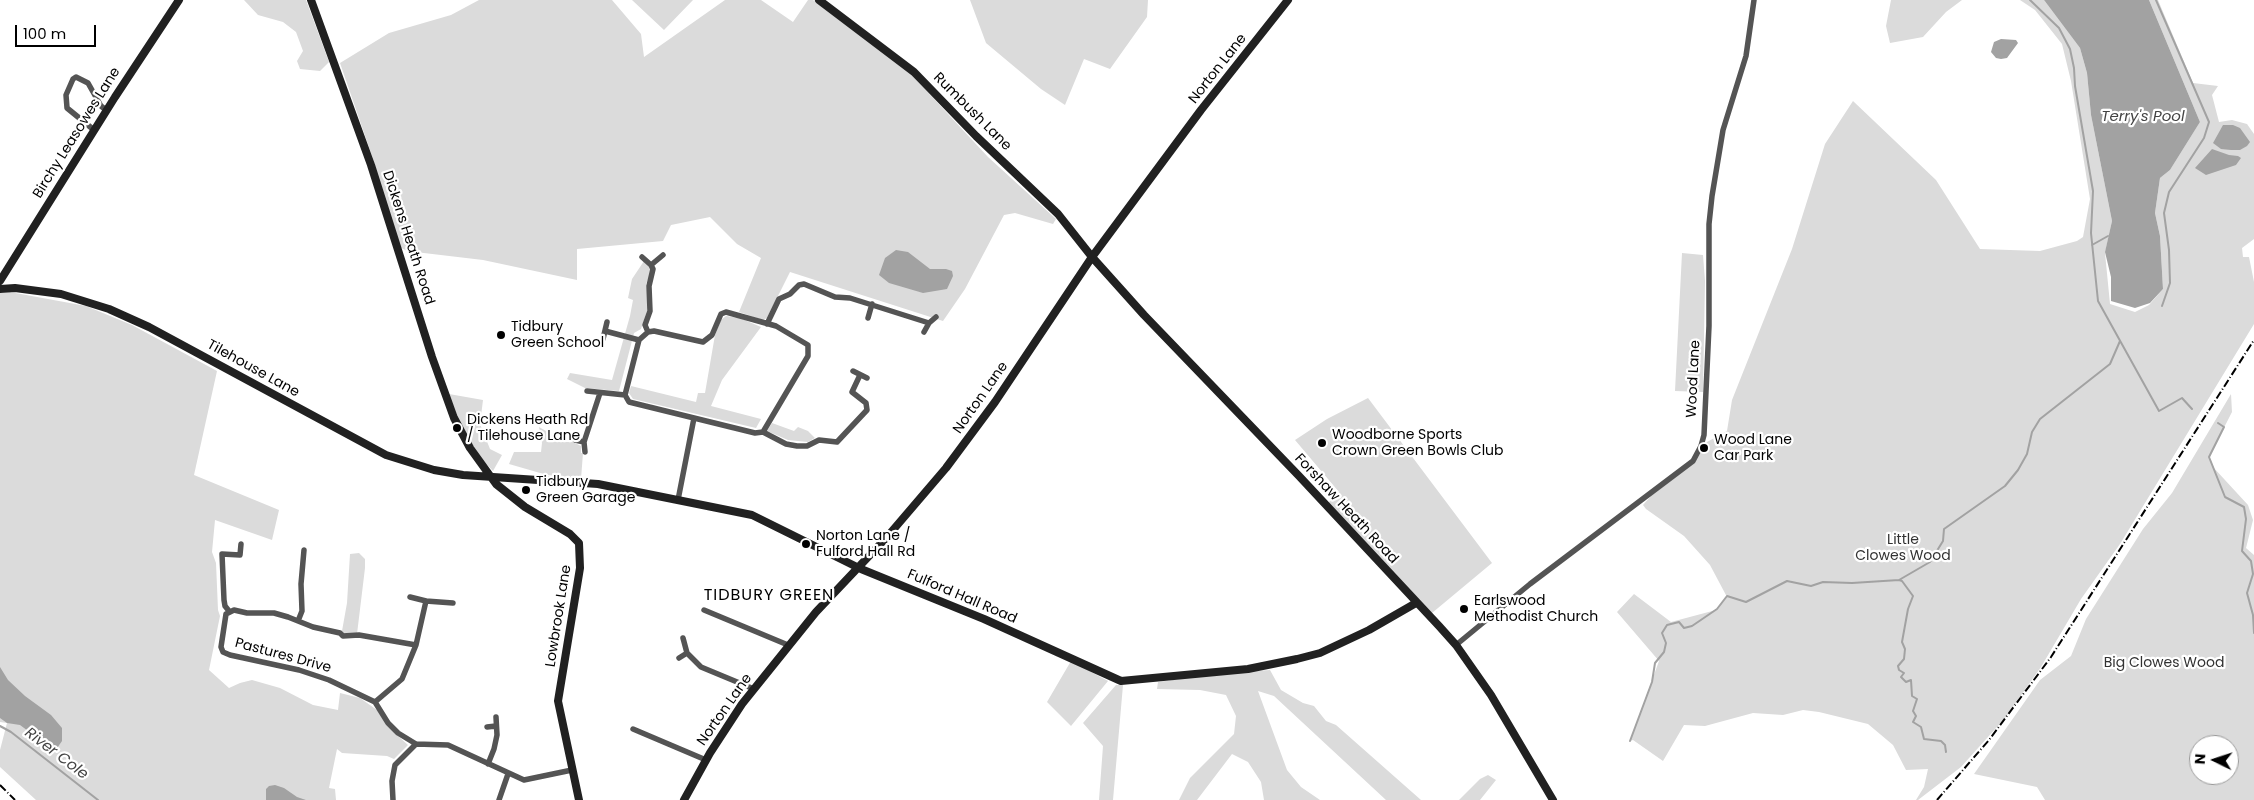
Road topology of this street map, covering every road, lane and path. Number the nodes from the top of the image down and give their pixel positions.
1 (178, 0) edge
2 (311, 0) edge
3 (819, 0) edge
4 (1288, 0) edge
5 (1754, 0) edge
6 (106, 110) junction
7 (94, 130) junction
8 (663, 255) dead end
9 (642, 256) dead end
10 (1092, 257) junction
11 (651, 265) junction
12 (0, 281) edge
13 (0, 288) edge
14 (872, 304) junction
15 (936, 317) dead end
16 (868, 318) dead end
17 (607, 322) dead end
18 (929, 323) junction
19 (767, 324) junction
20 (605, 330) junction
21 (648, 332) junction
22 (924, 332) dead end
23 (603, 339) dead end
24 (639, 340) junction
25 (853, 371) dead end
26 (860, 375) junction
27 (867, 378) dead end
28 (587, 391) dead end
29 (600, 393) junction
30 (625, 395) junction
31 (694, 418) junction
32 (763, 432) junction
33 (576, 440) dead end
34 (584, 442) junction
35 (584, 452) dead end
36 (492, 478) junction
37 (678, 500) junction
38 (241, 544) dead end
39 (304, 550) dead end
40 (858, 568) junction
41 (410, 598) dead end
42 (426, 601) junction
43 (453, 603) dead end
44 (1416, 603) junction
45 (704, 610) dead end
46 (229, 611) junction
47 (298, 621) junction
48 (683, 638) dead end
49 (416, 645) junction
50 (788, 645) junction
51 (1456, 645) junction
52 (687, 653) junction
53 (679, 658) dead end
54 (754, 689) junction
55 (375, 702) junction
56 (496, 717) dead end
57 (496, 726) junction
58 (487, 727) dead end
59 (633, 729) dead end
60 (416, 744) junction
61 (706, 760) junction
62 (488, 764) junction
63 (572, 770) junction
64 (508, 774) junction
65 (393, 800) edge
66 (499, 800) edge
67 (579, 800) edge
68 (684, 800) edge
69 (1553, 800) edge

1 - 6 street, Birchy Leasowes Lane
2 - 36 street, Dickens Heath Road
3 - 10 street, Rumbush Lane
4 - 10 street, Norton Lane
5 - 51 street, Wood Lane
6 - 7 street, Birchy Leasowes Lane
6 - 7 street
7 - 12 street, Birchy Leasowes Lane
8 - 11 street
9 - 11 street
10 - 40 street, Norton Lane
10 - 44 street, Forshaw Heath Road
11 - 21 street
13 - 36 street, Tilehouse Lane
14 - 16 street
14 - 18 street
14 - 19 street
15 - 18 street
17 - 20 street
18 - 22 street
19 - 21 street
19 - 32 street
20 - 23 street
20 - 24 street
21 - 24 street
24 - 30 street
25 - 26 street
26 - 27 street
26 - 32 street
28 - 29 street
29 - 30 street
29 - 34 street
30 - 31 street
31 - 32 street
31 - 37 street
33 - 34 street
34 - 35 street
36 - 37 street, Fulford Hall Road
36 - 63 street, Lowbrook Lane
37 - 40 street, Fulford Hall Road
38 - 46 street
39 - 47 street
40 - 44 street, Fulford Hall Road
40 - 50 street, Norton Lane
41 - 42 street
42 - 43 street
42 - 49 street
44 - 51 street, Forshaw Heath Road
45 - 50 street
46 - 47 street
46 - 55 street, Pastures Drive
47 - 49 street
48 - 52 street
49 - 55 street
50 - 54 street, Norton Lane
51 - 69 street, Forshaw Heath Road
52 - 53 street
52 - 54 street
54 - 61 street, Norton Lane
55 - 60 street, Pastures Drive
56 - 57 street
57 - 58 street
57 - 62 street
59 - 61 street
60 - 62 street
60 - 65 street
61 - 68 street, Norton Lane
62 - 64 street
63 - 64 street
63 - 67 street, Lowbrook Lane
64 - 66 street

